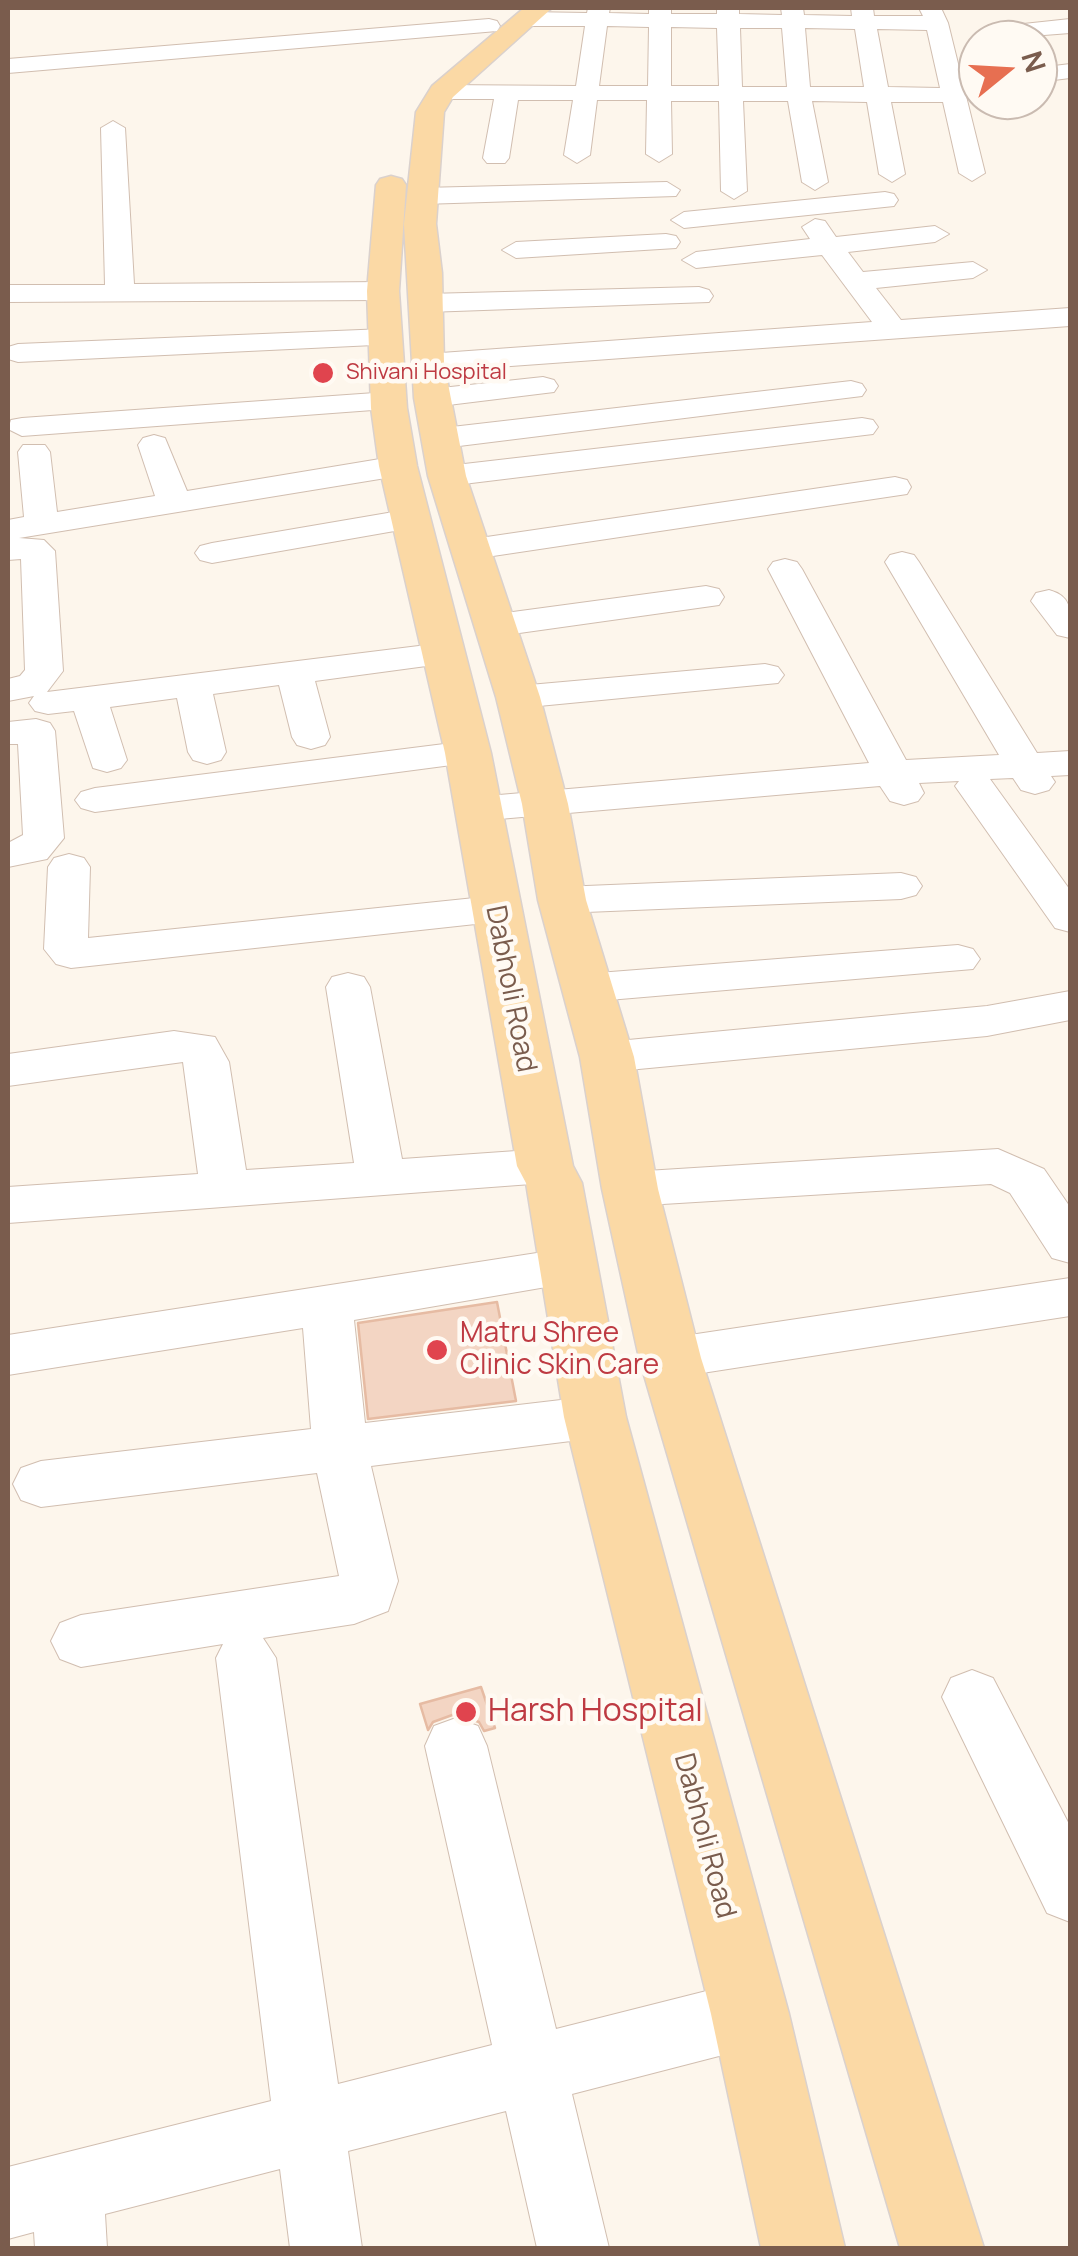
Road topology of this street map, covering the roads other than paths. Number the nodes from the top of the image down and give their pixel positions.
1 (1027, 8) edge
2 (1060, 8) edge
3 (529, 11) edge
4 (1070, 12) edge
5 (598, 14) edge
6 (661, 15) edge
7 (728, 15) edge
8 (863, 15) edge
9 (934, 15) edge
10 (792, 16) edge
11 (1070, 25) edge
12 (489, 26) junction
13 (8, 66) edge
14 (442, 92) junction
15 (506, 92) junction
16 (586, 93) junction
17 (658, 93) junction
18 (730, 94) junction
19 (799, 94) junction
20 (878, 94) junction
21 (951, 95) junction
22 (113, 128) dead end
23 (578, 155) dead end
24 (496, 158) dead end
25 (972, 173) dead end
26 (815, 182) dead end
27 (666, 188) junction
28 (734, 191) dead end
29 (427, 204) junction
30 (801, 208) junction
31 (573, 218) junction
32 (496, 221) dead end
33 (935, 234) dead end
34 (666, 242) dead end
35 (830, 246) junction
36 (520, 262) dead end
37 (973, 270) dead end
38 (587, 273) junction
39 (856, 282) junction
40 (383, 291) junction
41 (8, 294) edge
42 (120, 294) junction
43 (1070, 318) edge
44 (893, 330) junction
45 (384, 338) junction
46 (428, 349) junction
47 (18, 353) dead end
48 (817, 358) dead end
49 (851, 390) dead end
50 (389, 401) junction
51 (158, 417) junction
52 (862, 427) dead end
53 (443, 438) junction
54 (398, 466) junction
55 (447, 476) junction
56 (895, 487) dead end
57 (174, 502) junction
58 (411, 519) junction
59 (42, 523) junction
60 (8, 530) edge
61 (8, 550) edge
62 (473, 550) junction
63 (212, 553) dead end
64 (902, 562) dead end
65 (786, 569) dead end
66 (706, 597) dead end
67 (498, 625) junction
68 (443, 654) junction
69 (295, 674) junction
70 (765, 676) dead end
71 (193, 686) junction
72 (8, 690) edge
73 (518, 697) junction
74 (90, 698) junction
75 (48, 703) dead end
76 (8, 733) edge
77 (312, 737) dead end
78 (207, 752) dead end
79 (468, 753) junction
80 (108, 760) dead end
81 (1070, 763) edge
82 (1044, 776) edge
83 (898, 783) junction
84 (976, 786) junction
85 (95, 800) dead end
86 (547, 814) junction
87 (478, 820) junction
88 (8, 855) edge
89 (68, 867) dead end
90 (901, 886) dead end
91 (562, 900) junction
92 (494, 909) junction
93 (1070, 919) edge
94 (958, 959) dead end
95 (348, 988) dead end
96 (585, 988) junction
97 (1070, 1006) edge
98 (607, 1057) junction
99 (8, 1070) edge
100 (545, 1166) junction
101 (380, 1178) junction
102 (224, 1189) junction
103 (630, 1189) junction
104 (8, 1205) edge
105 (1070, 1245) edge
106 (569, 1267) junction
107 (1070, 1297) edge
108 (327, 1304) junction
109 (8, 1355) edge
110 (670, 1358) junction
111 (595, 1417) junction
112 (340, 1450) junction
113 (40, 1484) dead end
114 (81, 1641) dead end
115 (246, 1658) dead end
116 (972, 1697) dead end
117 (456, 1746) dead end
118 (1070, 1891) edge
119 (750, 2014) junction
120 (531, 2067) junction
121 (307, 2125) junction
122 (49, 2213) edge
123 (326, 2248) edge
124 (573, 2248) edge
125 (803, 2248) edge
126 (942, 2248) edge

1 - 11 street
2 - 4 street
3 - 5 street
3 - 12 main road, Dabholi Road
3 - 14 main road
5 - 6 street
5 - 16 street
6 - 7 street
6 - 17 street
7 - 10 street
7 - 18 street
8 - 9 street
8 - 10 street
8 - 20 street
9 - 21 street
10 - 19 street
12 - 13 street
12 - 40 main road, Dabholi Road
14 - 15 street
14 - 29 main road
15 - 16 street
15 - 24 street
16 - 17 street
16 - 23 street
17 - 18 street
17 - 27 street
18 - 19 street
18 - 28 street
19 - 20 street
19 - 26 street
20 - 21 street
20 - 30 street
21 - 25 street
22 - 42 street
27 - 29 street
27 - 30 street
27 - 31 street
29 - 46 main road
30 - 35 street
31 - 32 street
31 - 38 street
33 - 35 street
34 - 38 street
35 - 38 street
35 - 39 street
36 - 38 street
37 - 39 street
38 - 46 street
38 - 46 street
39 - 44 street
40 - 42 street
40 - 45 main road, Dabholi Road
41 - 42 street
43 - 44 street
44 - 46 street
45 - 47 street
45 - 50 main road, Dabholi Road
46 - 48 street
46 - 53 main road
49 - 53 street
50 - 51 street
50 - 54 main road, Dabholi Road
51 - 57 street
51 - 59 street
52 - 55 street
53 - 55 main road
54 - 57 street
54 - 58 main road, Dabholi Road
55 - 62 main road
56 - 62 street
57 - 59 street
58 - 63 street
58 - 68 main road, Dabholi Road
59 - 60 street
61 - 72 street
62 - 67 main road
64 - 82 street
65 - 83 street
66 - 67 street
67 - 73 main road
68 - 69 street
68 - 79 main road, Dabholi Road
69 - 71 street
69 - 77 street
70 - 73 street
71 - 74 street
71 - 78 street
73 - 86 main road
74 - 75 street
74 - 80 street
76 - 88 street
79 - 85 street
79 - 87 main road, Dabholi Road
81 - 82 street
82 - 83 street
82 - 84 street
83 - 84 street
83 - 86 street
84 - 93 street
86 - 87 street
86 - 91 main road
87 - 92 main road, Dabholi Road
89 - 92 street
90 - 91 street
91 - 96 main road
92 - 100 main road, Dabholi Road
94 - 96 street
95 - 101 street
96 - 98 main road
97 - 98 street
98 - 103 main road
99 - 102 street
100 - 101 street
100 - 106 main road, Dabholi Road
101 - 102 street
102 - 104 street
103 - 105 street
103 - 110 main road
106 - 108 street
106 - 111 main road, Dabholi Road
107 - 110 street
108 - 109 street
108 - 112 street
110 - 126 main road
111 - 112 street
111 - 119 main road, Dabholi Road
112 - 113 street
112 - 114 street
115 - 121 street
116 - 118 street
117 - 120 street
119 - 120 street
119 - 125 main road, Dabholi Road
120 - 121 street
120 - 124 street
121 - 122 street
121 - 123 street

